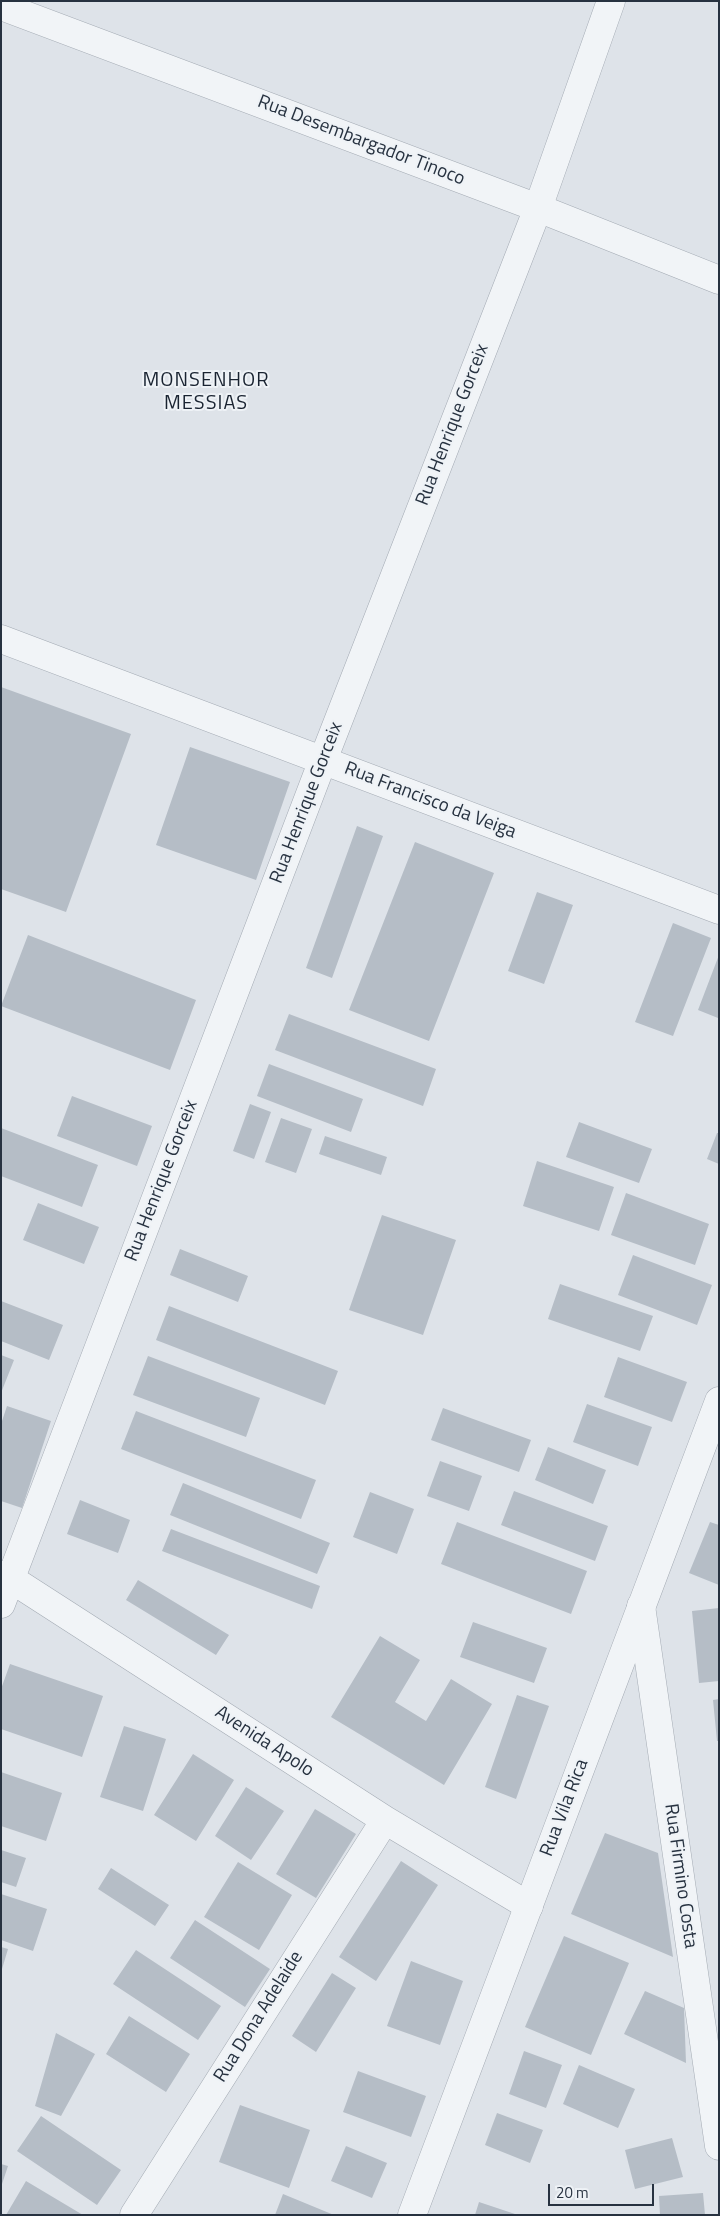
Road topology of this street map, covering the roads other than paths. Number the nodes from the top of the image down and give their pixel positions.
1 (611, 1) edge
2 (2, 3) edge
3 (538, 208) junction
4 (719, 280) edge
5 (1, 638) edge
6 (323, 760) junction
7 (719, 910) edge
8 (719, 1400) edge
9 (4, 1586) edge
10 (641, 1606) junction
11 (385, 1820) junction
12 (529, 1906) junction
13 (719, 2146) edge
14 (134, 2215) edge
15 (412, 2215) edge

1 - 3 street, Rua Henrique Gorceix
2 - 3 street, Rua Desembargador Tinoco
3 - 4 street, Rua Desembargador Tinoco
3 - 6 street, Rua Henrique Gorceix
5 - 6 street, Rua Francisco da Veiga
6 - 7 street, Rua Francisco da Veiga
6 - 9 street, Rua Henrique Gorceix
8 - 10 street, Rua Vila Rica
9 - 11 street, Avenida Apolo
10 - 12 street, Rua Vila Rica
10 - 13 street, Rua Firmino Costa
11 - 12 street, Avenida Apolo
11 - 14 street, Rua Dona Adelaide
12 - 15 street, Rua Vila Rica

